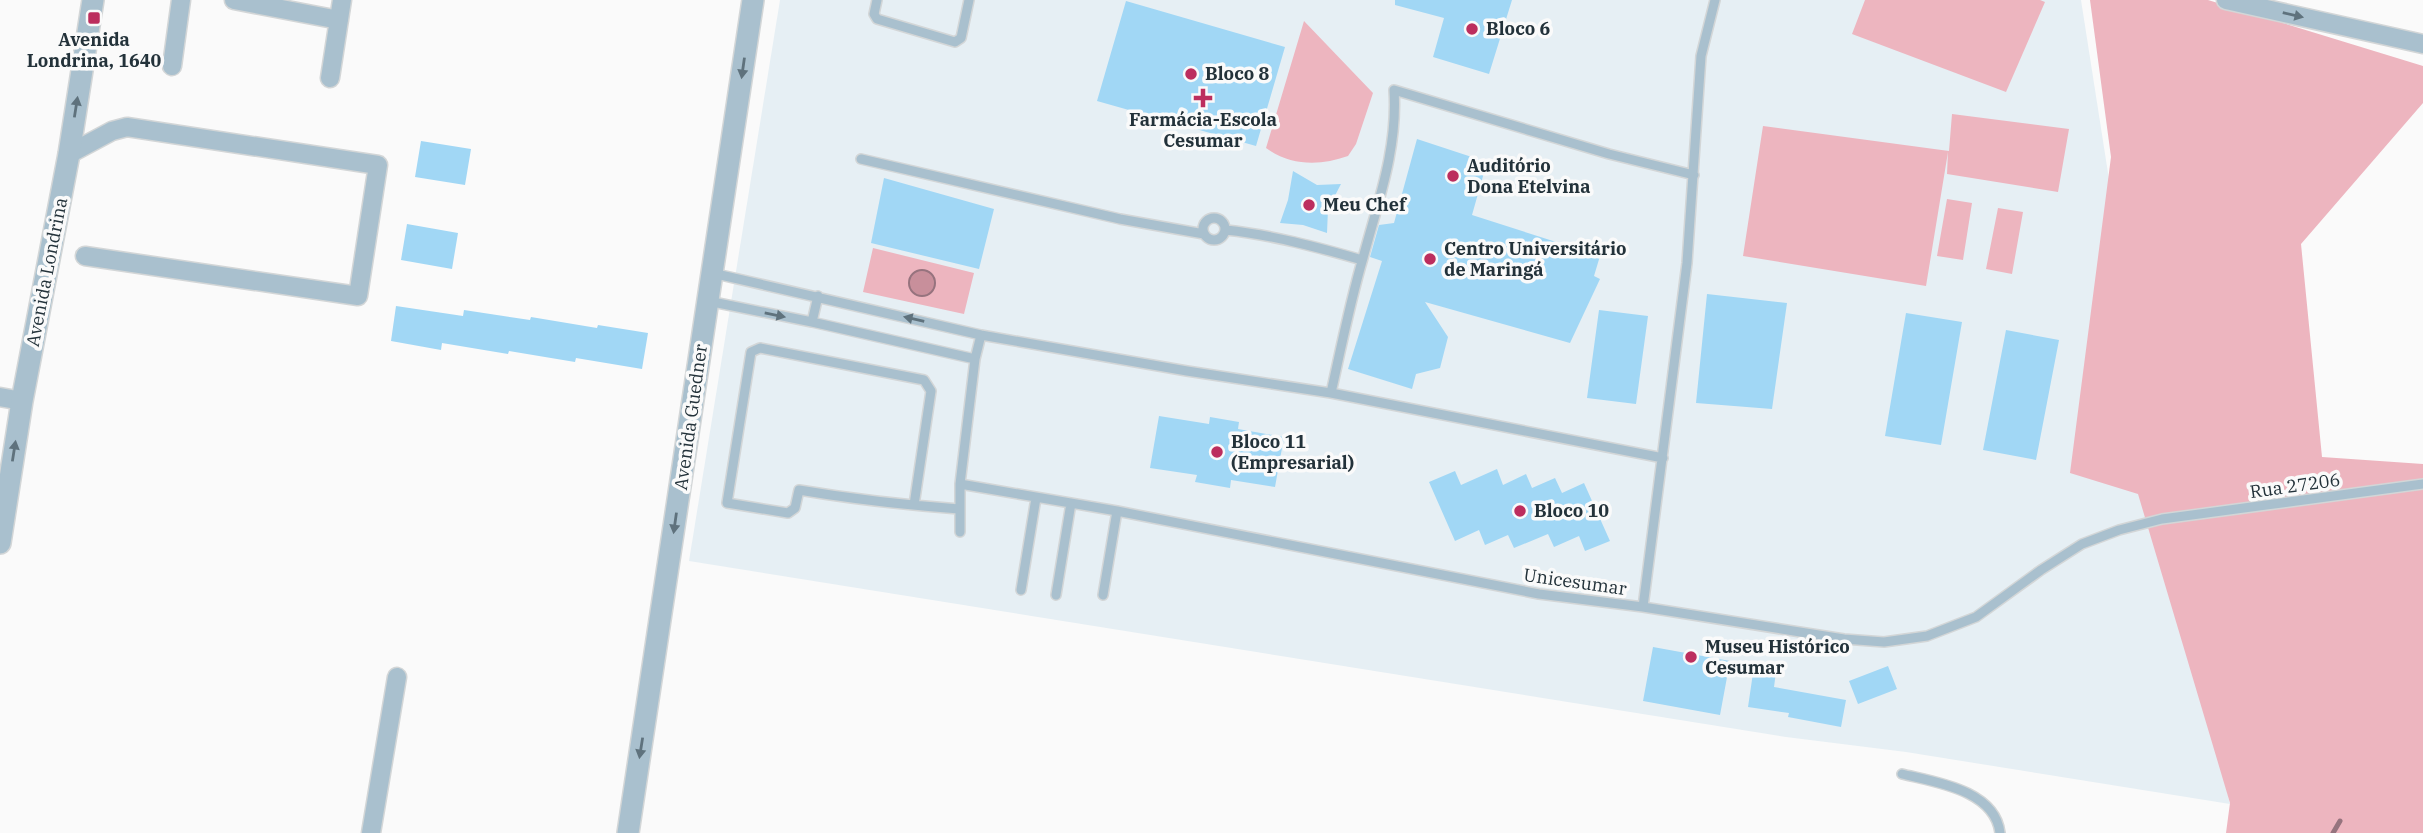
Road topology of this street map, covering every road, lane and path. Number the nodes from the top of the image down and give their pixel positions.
1 (93, 0) edge
2 (181, 0) edge
3 (234, 0) edge
4 (342, 0) edge
5 (753, 0) edge
6 (877, 0) edge
7 (968, 0) edge
8 (2227, 0) edge
9 (1713, 1) edge
10 (339, 20) junction
11 (2423, 44) edge
12 (172, 66) dead end
13 (330, 78) dead end
14 (69, 154) junction
15 (861, 159) dead end
16 (1694, 175) junction
17 (1226, 230) junction
18 (1204, 234) junction
19 (85, 256) dead end
20 (1362, 260) junction
21 (712, 273) junction
22 (818, 296) junction
23 (708, 301) junction
24 (812, 322) junction
25 (981, 335) junction
26 (975, 359) junction
27 (1331, 393) junction
28 (0, 397) edge
29 (22, 401) junction
30 (1663, 457) junction
31 (960, 485) junction
32 (2423, 485) edge
33 (1036, 498) junction
34 (1071, 503) junction
35 (914, 505) junction
36 (958, 509) junction
37 (1117, 510) junction
38 (2167, 518) joint
39 (960, 532) dead end
40 (0, 543) edge
41 (1021, 590) dead end
42 (1056, 595) dead end
43 (1103, 595) dead end
44 (1643, 607) junction
45 (397, 677) dead end
46 (1902, 774) dead end
47 (371, 833) edge
48 (628, 833) edge
49 (2000, 833) edge

14 -> 1 street, Avenida Londrina
2 - 12 street
3 - 10 street
4 - 10 street
5 -> 21 street, Avenida Guedner
6 - 7 lane
8 -> 11 street
9 - 16 lane
10 - 13 street
14 - 19 street
14 - 29 street, Avenida Londrina
15 - 18 lane
16 - 20 lane
16 - 30 lane
17 - 18 lane
17 - 18 lane
17 - 20 lane
20 - 27 lane
21 - 22 lane
21 - 23 street, Avenida Guedner
22 - 24 lane
25 -> 22 lane
23 -> 24 lane
23 -> 48 street, Avenida Guedner
24 - 26 lane
25 - 26 lane
25 - 27 lane
26 - 31 lane
27 - 30 lane
28 - 29 street
40 -> 29 street, Avenida Londrina
30 - 44 lane
31 - 33 lane, Unicesumar
31 - 36 lane
32 - 38 lane, Rua 27206
33 - 34 lane, Unicesumar
33 - 41 lane
34 - 37 lane, Unicesumar
34 - 42 lane
35 - 35 lane
35 - 36 lane
36 - 39 lane
37 - 43 lane
37 - 44 lane, Unicesumar
38 - 44 lane, Unicesumar
45 - 47 street
46 - 49 lane

